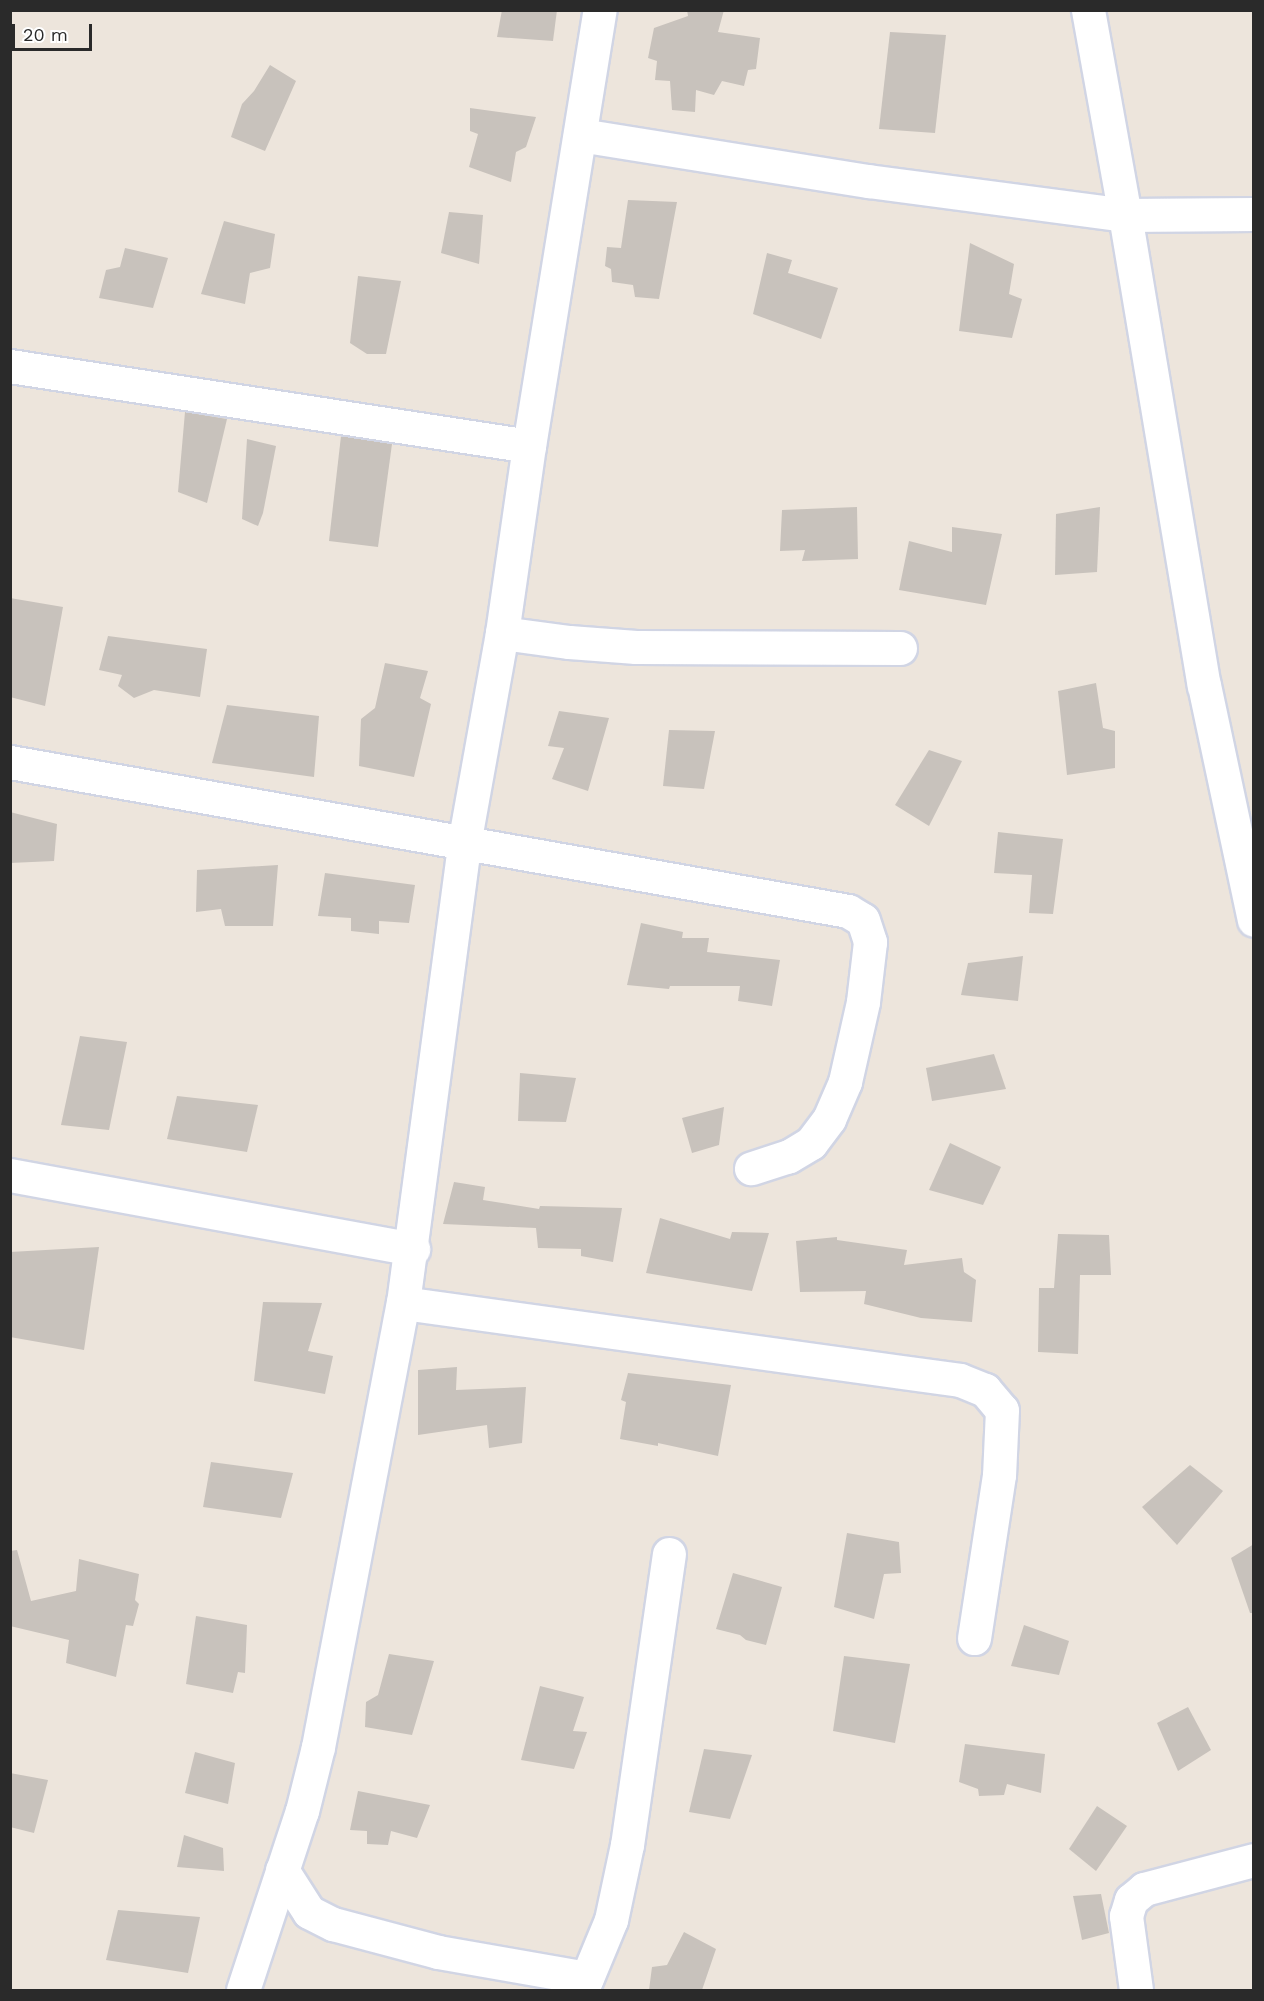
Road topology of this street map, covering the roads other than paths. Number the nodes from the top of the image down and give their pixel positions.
1 (600, 10) edge
2 (1088, 10) edge
3 (580, 135) junction
4 (1254, 214) edge
5 (1125, 215) junction
6 (10, 366) edge
7 (529, 446) junction
8 (502, 633) junction
9 (900, 648) dead end
10 (10, 762) edge
11 (464, 844) junction
12 (1254, 920) edge
13 (751, 1168) dead end
14 (10, 1175) edge
15 (412, 1250) junction
16 (403, 1303) junction
17 (669, 1554) dead end
18 (974, 1638) dead end
19 (1254, 1860) edge
20 (282, 1870) junction
21 (585, 1984) edge
22 (243, 1990) edge
23 (1136, 1990) edge

1 - 3 street
2 - 5 street
3 - 5 street
3 - 7 street
4 - 5 street
5 - 12 street
6 - 7 street
7 - 8 street
8 - 9 street
8 - 11 street
10 - 11 street
11 - 13 street
11 - 15 street
14 - 15 street
15 - 16 street
16 - 18 street
16 - 20 street
17 - 21 street
19 - 23 street
20 - 21 street
20 - 22 street

